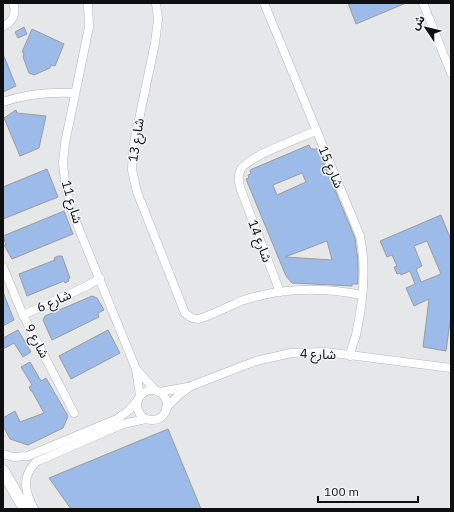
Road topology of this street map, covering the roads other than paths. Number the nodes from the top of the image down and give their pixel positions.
1 (10, 3) edge
2 (13, 3) edge
3 (88, 3) edge
4 (156, 3) edge
5 (264, 3) edge
6 (423, 3) edge
7 (3, 22) edge
8 (3, 26) edge
9 (451, 73) edge
10 (74, 96) junction
11 (3, 102) edge
12 (316, 131) junction
13 (3, 267) edge
14 (102, 281) junction
15 (280, 292) junction
16 (362, 295) junction
17 (23, 315) junction
18 (353, 356) junction
19 (136, 368) junction
20 (451, 368) edge
21 (191, 386) junction
22 (157, 391) junction
23 (139, 398) junction
24 (166, 408) junction
25 (74, 413) dead end
26 (146, 419) junction
27 (3, 454) edge
28 (3, 471) edge
29 (25, 509) edge
30 (34, 509) edge

1 - 7 street
2 - 8 street
3 - 10 street, شارع 11
4 - 15 street, شارع 13
5 - 12 street, شارع 15
6 - 9 street
10 - 11 street
10 - 14 street, شارع 11
12 - 15 street, شارع 14
12 - 16 street, شارع 15
13 - 17 street, شارع 9
14 - 17 street, شارع 6
14 - 19 street, شارع 11
15 - 16 street, شارع 13
16 - 18 street, شارع 15
17 - 25 street, شارع 9
18 - 20 street, شارع 4
18 - 21 street, شارع 4
19 - 22 street, شارع 11
19 - 23 street, شارع 11
21 - 22 street, شارع 4
21 - 24 street, شارع 4
22 - 23 street
22 - 24 street
23 - 26 street
23 - 27 street
24 - 26 street
26 - 30 street
28 - 29 main road

